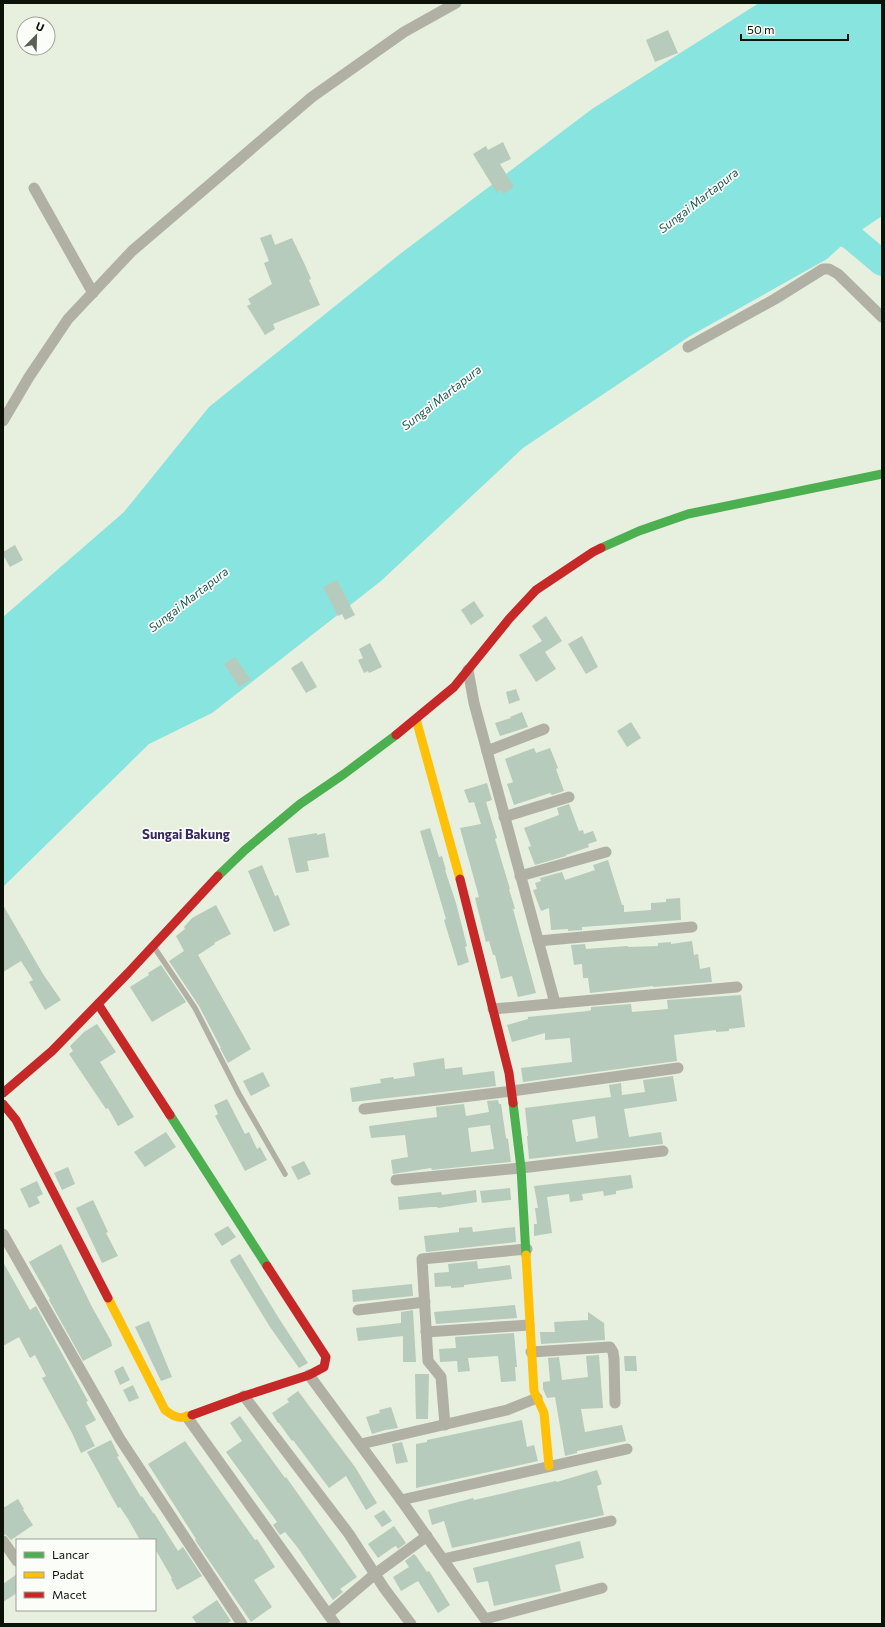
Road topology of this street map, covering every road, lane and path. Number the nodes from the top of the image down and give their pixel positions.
1 (456, 3) edge
2 (34, 188) dead end
3 (93, 293) junction
4 (882, 317) edge
5 (688, 347) dead end
6 (3, 422) edge
7 (882, 474) edge
8 (468, 670) junction
9 (416, 719) junction
10 (544, 729) dead end
11 (487, 751) junction
12 (569, 797) dead end
13 (504, 817) junction
14 (606, 852) dead end
15 (520, 876) junction
16 (692, 927) dead end
17 (538, 941) junction
18 (153, 945) junction
19 (737, 987) dead end
20 (555, 1003) junction
21 (98, 1004) junction
22 (493, 1009) junction
23 (678, 1068) dead end
24 (5, 1087) edge
25 (512, 1091) junction
26 (3, 1104) edge
27 (364, 1109) dead end
28 (662, 1151) dead end
29 (521, 1168) junction
30 (285, 1174) dead end
31 (396, 1180) dead end
32 (3, 1234) edge
33 (527, 1249) junction
34 (425, 1302) junction
35 (358, 1310) dead end
36 (529, 1325) junction
37 (426, 1332) junction
38 (531, 1352) junction
39 (310, 1375) junction
40 (244, 1396) junction
41 (537, 1398) junction
42 (615, 1403) dead end
43 (187, 1417) junction
44 (445, 1425) junction
45 (361, 1444) junction
46 (627, 1449) dead end
47 (550, 1466) junction
48 (402, 1500) junction
49 (610, 1521) dead end
50 (427, 1536) junction
51 (3, 1541) edge
52 (443, 1559) junction
53 (16, 1560) edge
54 (375, 1574) junction
55 (602, 1588) dead end
56 (328, 1614) junction
57 (242, 1624) edge
58 (335, 1624) edge
59 (411, 1624) edge

1 - 3 street
2 - 3 street
3 - 6 street
4 - 5 street
7 - 8 street
8 - 9 street
8 - 11 street
9 - 18 street
9 - 22 street
10 - 11 street
11 - 13 street
12 - 13 street
13 - 15 street
14 - 15 street
15 - 17 street
16 - 17 street
17 - 20 street
18 - 21 street
18 - 30 lane
19 - 20 street
20 - 22 street
21 - 24 street
21 - 39 street
22 - 25 street
23 - 25 street
25 - 27 street
25 - 29 street
26 - 43 street
28 - 29 street
29 - 31 street
29 - 33 street
32 - 57 street
33 - 34 street
33 - 36 street
34 - 35 street
34 - 37 street
36 - 37 street
36 - 38 street
37 - 44 street
38 - 41 street
38 - 42 street
39 - 40 street
39 - 45 street
40 - 43 street
40 - 54 street
41 - 44 street
41 - 47 street
43 - 56 street
44 - 45 street
45 - 48 street
46 - 47 street
47 - 48 street
48 - 50 street
49 - 52 street
50 - 52 street
50 - 54 street
51 - 53 street
52 - 55 street
54 - 56 street
54 - 59 street
56 - 58 street

